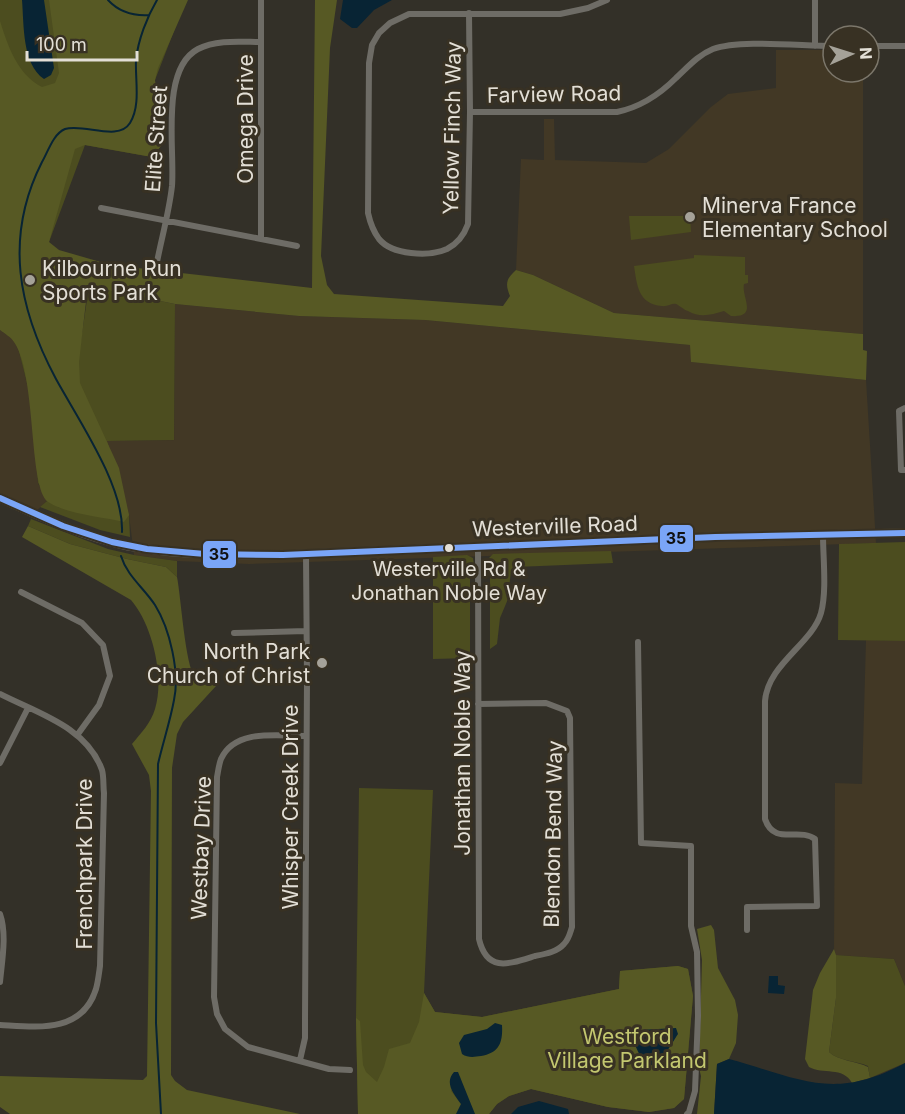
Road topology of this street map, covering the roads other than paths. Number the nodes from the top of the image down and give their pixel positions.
1 (261, 0) edge
2 (607, 0) edge
3 (815, 0) edge
4 (469, 13) junction
5 (261, 42) junction
6 (815, 46) junction
7 (821, 46) edge
8 (881, 46) edge
9 (905, 46) edge
10 (470, 112) junction
11 (101, 208) dead end
12 (165, 220) junction
13 (261, 239) junction
14 (297, 246) dead end
15 (156, 267) dead end
16 (905, 408) edge
17 (905, 470) edge
18 (0, 498) edge
19 (905, 532) edge
20 (823, 535) junction
21 (478, 547) junction
22 (306, 554) junction
23 (21, 592) dead end
24 (306, 631) junction
25 (234, 633) dead end
26 (638, 642) dead end
27 (0, 694) edge
28 (478, 704) junction
29 (27, 708) junction
30 (78, 734) junction
31 (306, 736) junction
32 (0, 763) edge
33 (0, 914) edge
34 (747, 930) dead end
35 (486, 956) joint
36 (0, 982) edge
37 (0, 1025) edge
38 (300, 1060) junction
39 (350, 1070) dead end
40 (687, 1114) edge

1 - 5 street, Omega Drive
2 - 4 street
3 - 6 street
4 - 10 street, Yellow Finch Way
4 - 10 street, Yellow Finch Way
5 - 12 street, Elite Street
5 - 13 street, Omega Drive
6 - 7 street, Farview Road
6 - 10 street, Farview Road
8 - 9 street
11 - 12 street
12 - 13 street
12 - 15 street, Elite Street
13 - 14 street
16 - 17 street
18 - 22 main road, Westerville Road
19 - 20 main road, Westerville Road
20 - 21 main road, Westerville Road
20 - 34 street
21 - 22 main road, Westerville Road
21 - 28 street, Jonathan Noble Way
22 - 24 street, Whisper Creek Drive
23 - 30 street
24 - 25 street
24 - 31 street, Whisper Creek Drive
26 - 40 street
27 - 29 street, Frenchpark Drive
28 - 35 street, Jonathan Noble Way
28 - 35 street, Blendon Bend Way
29 - 30 street, Frenchpark Drive
29 - 32 street
30 - 37 street, Frenchpark Drive
31 - 38 street, Whisper Creek Drive
31 - 38 street, Westbay Drive
33 - 36 street
38 - 39 street

